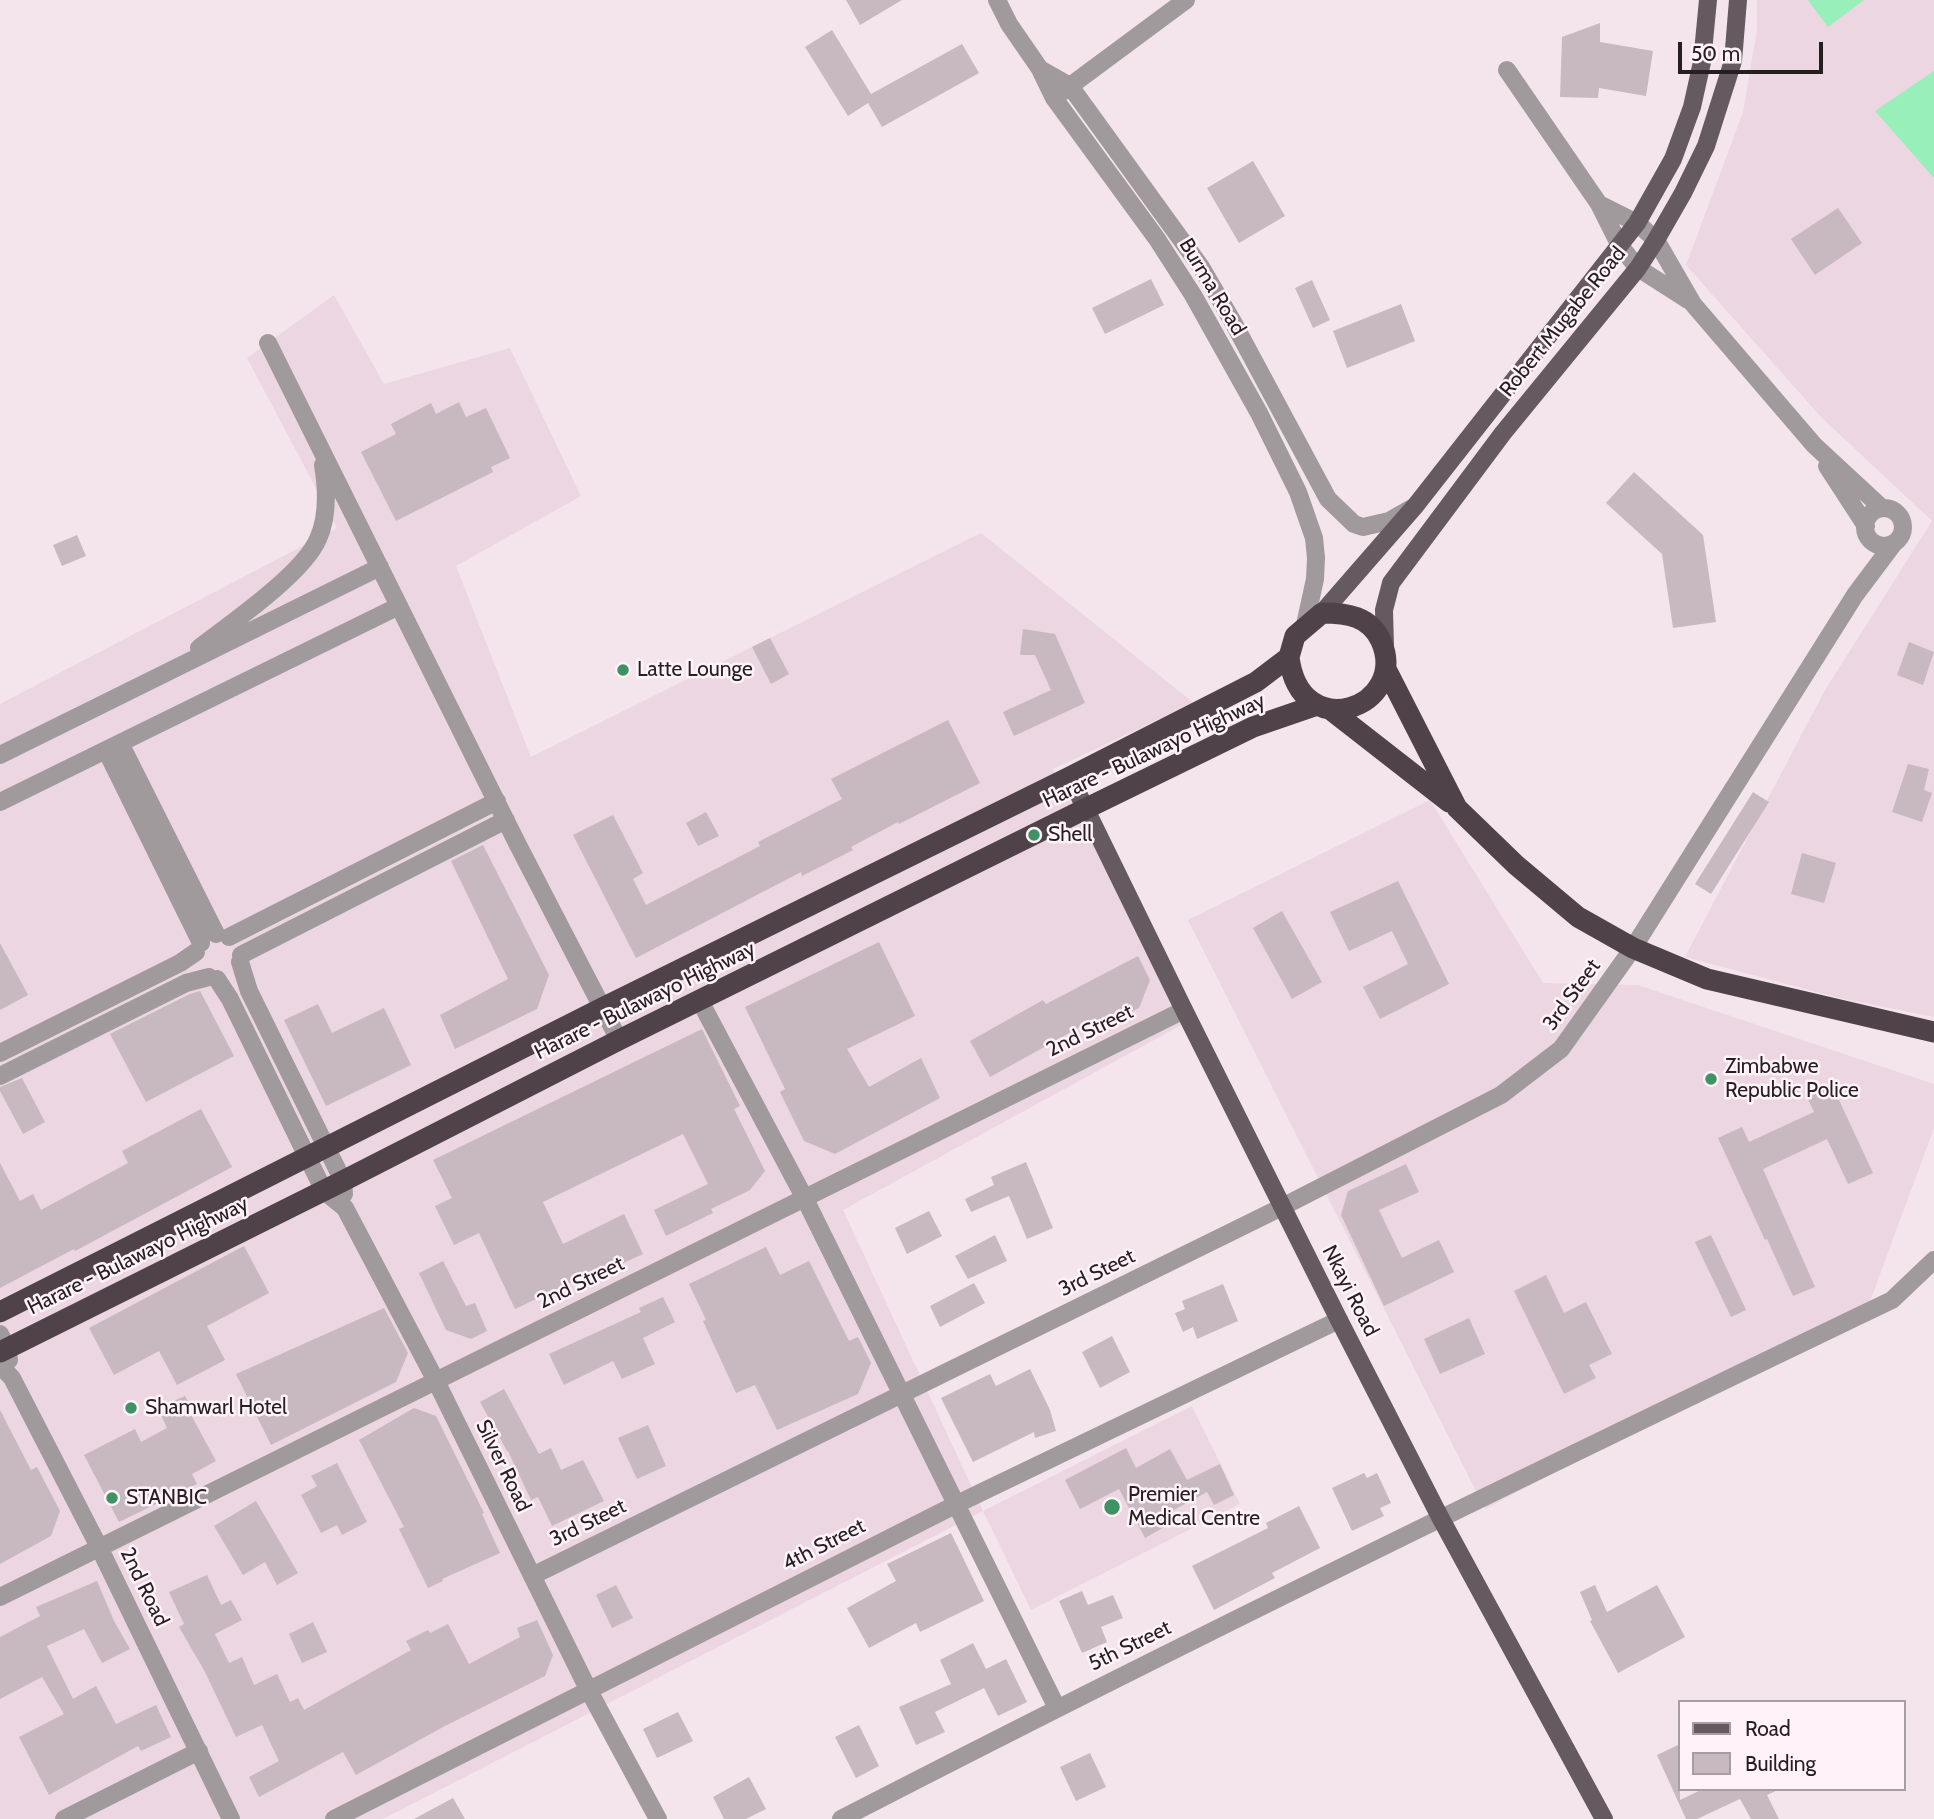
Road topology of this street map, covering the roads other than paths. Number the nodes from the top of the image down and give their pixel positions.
1 (997, 0) edge
2 (1186, 0) edge
3 (1708, 0) edge
4 (1738, 0) edge
5 (1040, 69) junction
6 (1507, 70) dead end
7 (1070, 86) junction
8 (1054, 98) junction
9 (1599, 204) junction
10 (1637, 223) junction
11 (1656, 240) junction
12 (1620, 246) junction
13 (1638, 268) junction
14 (1693, 304) junction
15 (268, 344) dead end
16 (1814, 445) junction
17 (321, 450) junction
18 (1416, 505) junction
19 (1882, 508) junction
20 (1869, 533) junction
21 (1894, 543) junction
22 (380, 567) junction
23 (1855, 595) junction
24 (399, 606) junction
25 (1322, 613) junction
26 (1305, 625) junction
27 (1289, 657) junction
28 (1385, 660) junction
29 (169, 672) junction
30 (1324, 707) junction
31 (113, 746) junction
32 (0, 755) edge
33 (1070, 777) junction
34 (0, 802) edge
35 (497, 802) junction
36 (1007, 808) junction
37 (1457, 808) junction
38 (1085, 809) junction
39 (506, 820) junction
40 (1023, 840) junction
41 (909, 856) junction
42 (925, 889) junction
43 (210, 941) junction
44 (1633, 948) junction
45 (240, 959) junction
46 (213, 978) junction
47 (699, 1001) junction
48 (602, 1007) junction
49 (1184, 1010) junction
50 (1934, 1032) edge
51 (619, 1040) junction
52 (0, 1053) edge
53 (0, 1076) edge
54 (435, 1092) junction
55 (451, 1126) junction
56 (328, 1146) junction
57 (308, 1157) junction
58 (334, 1186) junction
59 (804, 1197) junction
60 (1282, 1207) junction
61 (1934, 1260) edge
62 (0, 1312) edge
63 (1339, 1320) junction
64 (4, 1355) edge
65 (436, 1381) junction
66 (903, 1393) junction
67 (955, 1505) junction
68 (1440, 1517) junction
69 (99, 1547) junction
70 (532, 1576) junction
71 (0, 1597) edge
72 (588, 1689) junction
73 (1057, 1708) junction
74 (199, 1751) junction
75 (64, 1819) edge
76 (231, 1819) edge
77 (334, 1819) edge
78 (658, 1819) edge
79 (841, 1819) edge
80 (1604, 1819) edge

1 - 5 street, Burma Road
2 - 7 street
3 - 10 main road, Robert Mugabe Road
4 - 11 main road, Robert Mugabe Road
5 - 7 street
5 - 8 street, Burma Road
6 - 9 street
7 - 8 street
7 - 18 street
8 - 26 street, Burma Road
9 - 10 street
9 - 12 street
10 - 11 street
10 - 12 main road, Robert Mugabe Road
11 - 13 main road, Robert Mugabe Road
11 - 14 street
12 - 13 street
12 - 18 main road, Robert Mugabe Road
13 - 14 street
13 - 28 main road, Robert Mugabe Road
14 - 16 street
15 - 17 street
16 - 19 street
16 - 20 street
17 - 22 street
17 - 29 street
18 - 25 main road, Robert Mugabe Road
19 - 20 street
19 - 21 street
20 - 21 street
20 - 23 street
21 - 23 street
22 - 24 street
22 - 29 street
23 - 44 street, 3rd Steet
24 - 31 street
24 - 35 street
25 - 26 highway, Harare - Bulawayo Highway
25 - 28 highway
26 - 27 highway, Harare - Bulawayo Highway
27 - 30 highway
27 - 33 highway, Harare - Bulawayo Highway
28 - 30 highway, Harare - Bulawayo Highway
28 - 37 highway
29 - 32 street
30 - 37 highway
30 - 38 highway, Harare - Bulawayo Highway
31 - 34 street
31 - 43 street
33 - 36 highway, Harare - Bulawayo Highway
33 - 38 main road, Nkayi Road
35 - 39 street
35 - 43 street
36 - 40 highway
36 - 41 highway, Harare - Bulawayo Highway
37 - 44 highway
38 - 40 highway, Harare - Bulawayo Highway
38 - 49 main road, Nkayi Road
39 - 45 street
39 - 48 street
40 - 42 highway, Harare - Bulawayo Highway
41 - 42 highway
41 - 48 highway, Harare - Bulawayo Highway
42 - 47 highway, Harare - Bulawayo Highway
43 - 45 street
43 - 46 street
43 - 52 street
44 - 50 highway
44 - 60 street, 3rd Steet
45 - 46 street
45 - 56 street
46 - 53 street
46 - 57 street
47 - 51 highway, Harare - Bulawayo Highway
47 - 59 street
48 - 51 street
48 - 54 highway, Harare - Bulawayo Highway
49 - 59 street, 2nd Street
49 - 60 main road, Nkayi Road
51 - 55 highway, Harare - Bulawayo Highway
54 - 55 highway
54 - 56 highway, Harare - Bulawayo Highway
55 - 58 highway, Harare - Bulawayo Highway
56 - 57 highway, Harare - Bulawayo Highway
56 - 58 street
57 - 58 street
57 - 62 highway, Harare - Bulawayo Highway
58 - 64 highway, Harare - Bulawayo Highway
58 - 65 street, Silver Road
59 - 65 street, 2nd Street
59 - 66 street
60 - 63 main road, Nkayi Road
60 - 66 street, 3rd Steet
61 - 68 street, 5th Street
63 - 67 street, 4th Street
63 - 68 main road, Nkayi Road
64 - 69 street, 2nd Road
65 - 69 street, 2nd Street
65 - 70 street, Silver Road
66 - 67 street
66 - 70 street, 3rd Steet
67 - 72 street, 4th Street
67 - 73 street
68 - 73 street, 5th Street
68 - 80 main road, Nkayi Road
69 - 71 street, 2nd Street
69 - 74 street, 2nd Road
70 - 72 street, Silver Road
72 - 77 street, 4th Street
72 - 78 street, Silver Road
73 - 79 street, 5th Street
74 - 75 street
74 - 76 street, 2nd Road

